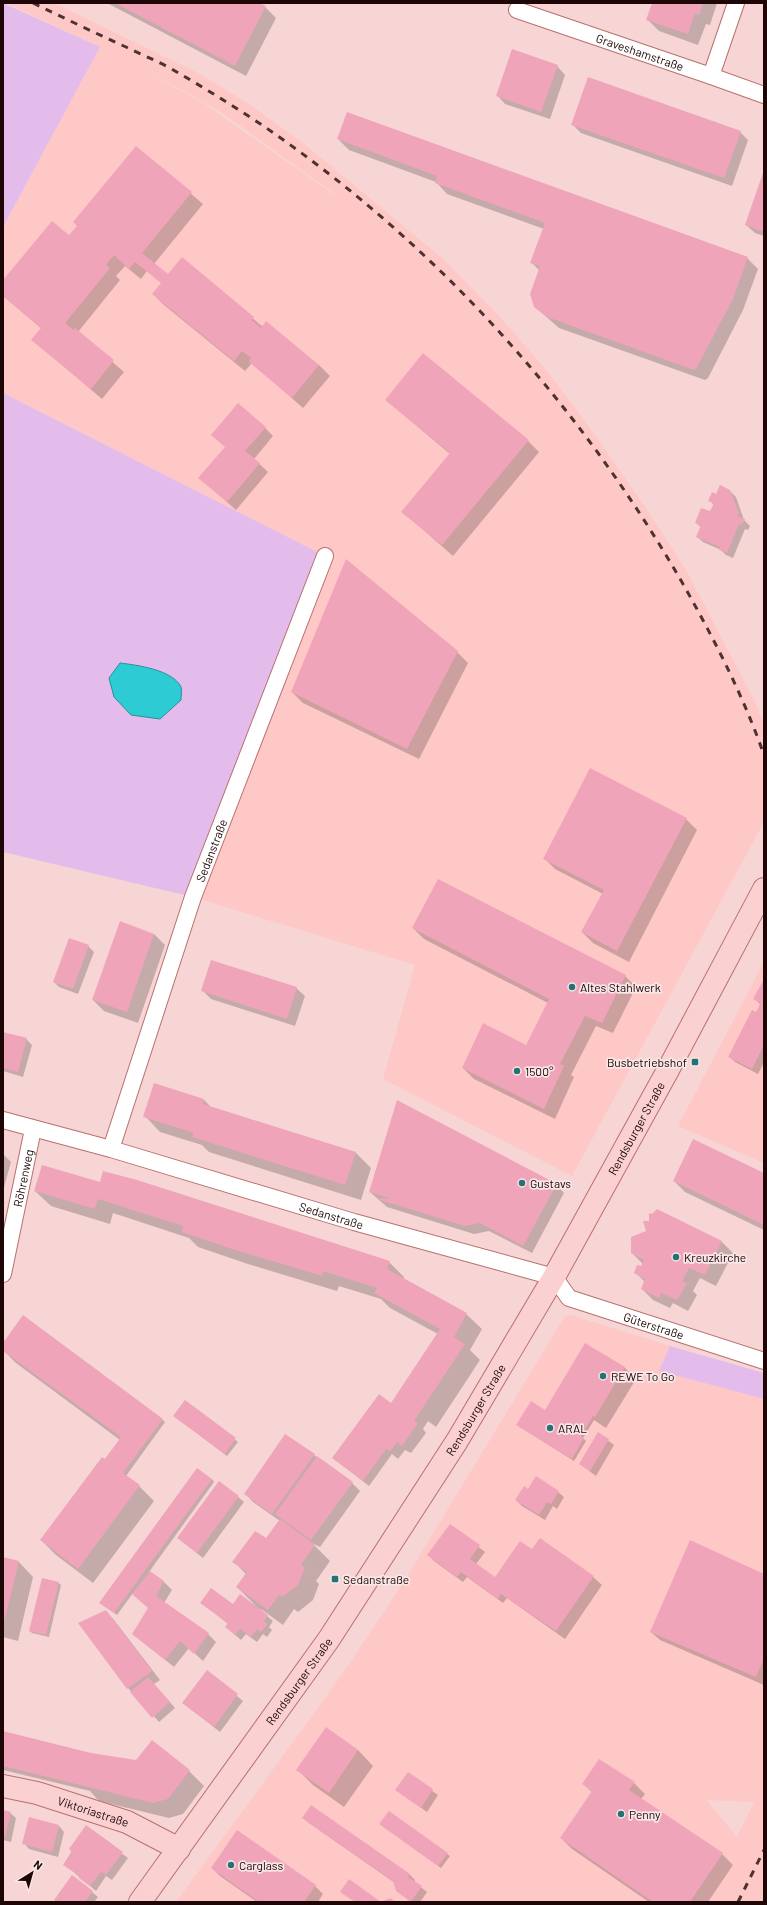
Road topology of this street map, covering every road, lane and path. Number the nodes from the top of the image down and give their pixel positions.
1 (736, 3) edge
2 (516, 10) dead end
3 (711, 76) junction
4 (764, 96) edge
5 (325, 556) dead end
6 (764, 889) edge
7 (3, 1120) edge
8 (33, 1129) junction
9 (110, 1149) junction
10 (3, 1274) edge
11 (554, 1277) junction
12 (764, 1361) edge
13 (3, 1786) edge
14 (180, 1849) junction
15 (140, 1902) edge

1 - 3 street
2 - 3 street, Graveshamstraße
3 - 4 street, Graveshamstraße
5 - 9 street, Sedanstraße
6 - 11 street, Rendsburger Straße
7 - 8 street, Sedanstraße
8 - 9 street, Sedanstraße
8 - 10 street, Röhrenweg
9 - 11 street, Sedanstraße
11 - 12 street, Güterstraße
11 - 14 street, Rendsburger Straße
13 - 14 street, Viktoriastraße
14 - 15 street, Rendsburger Straße

